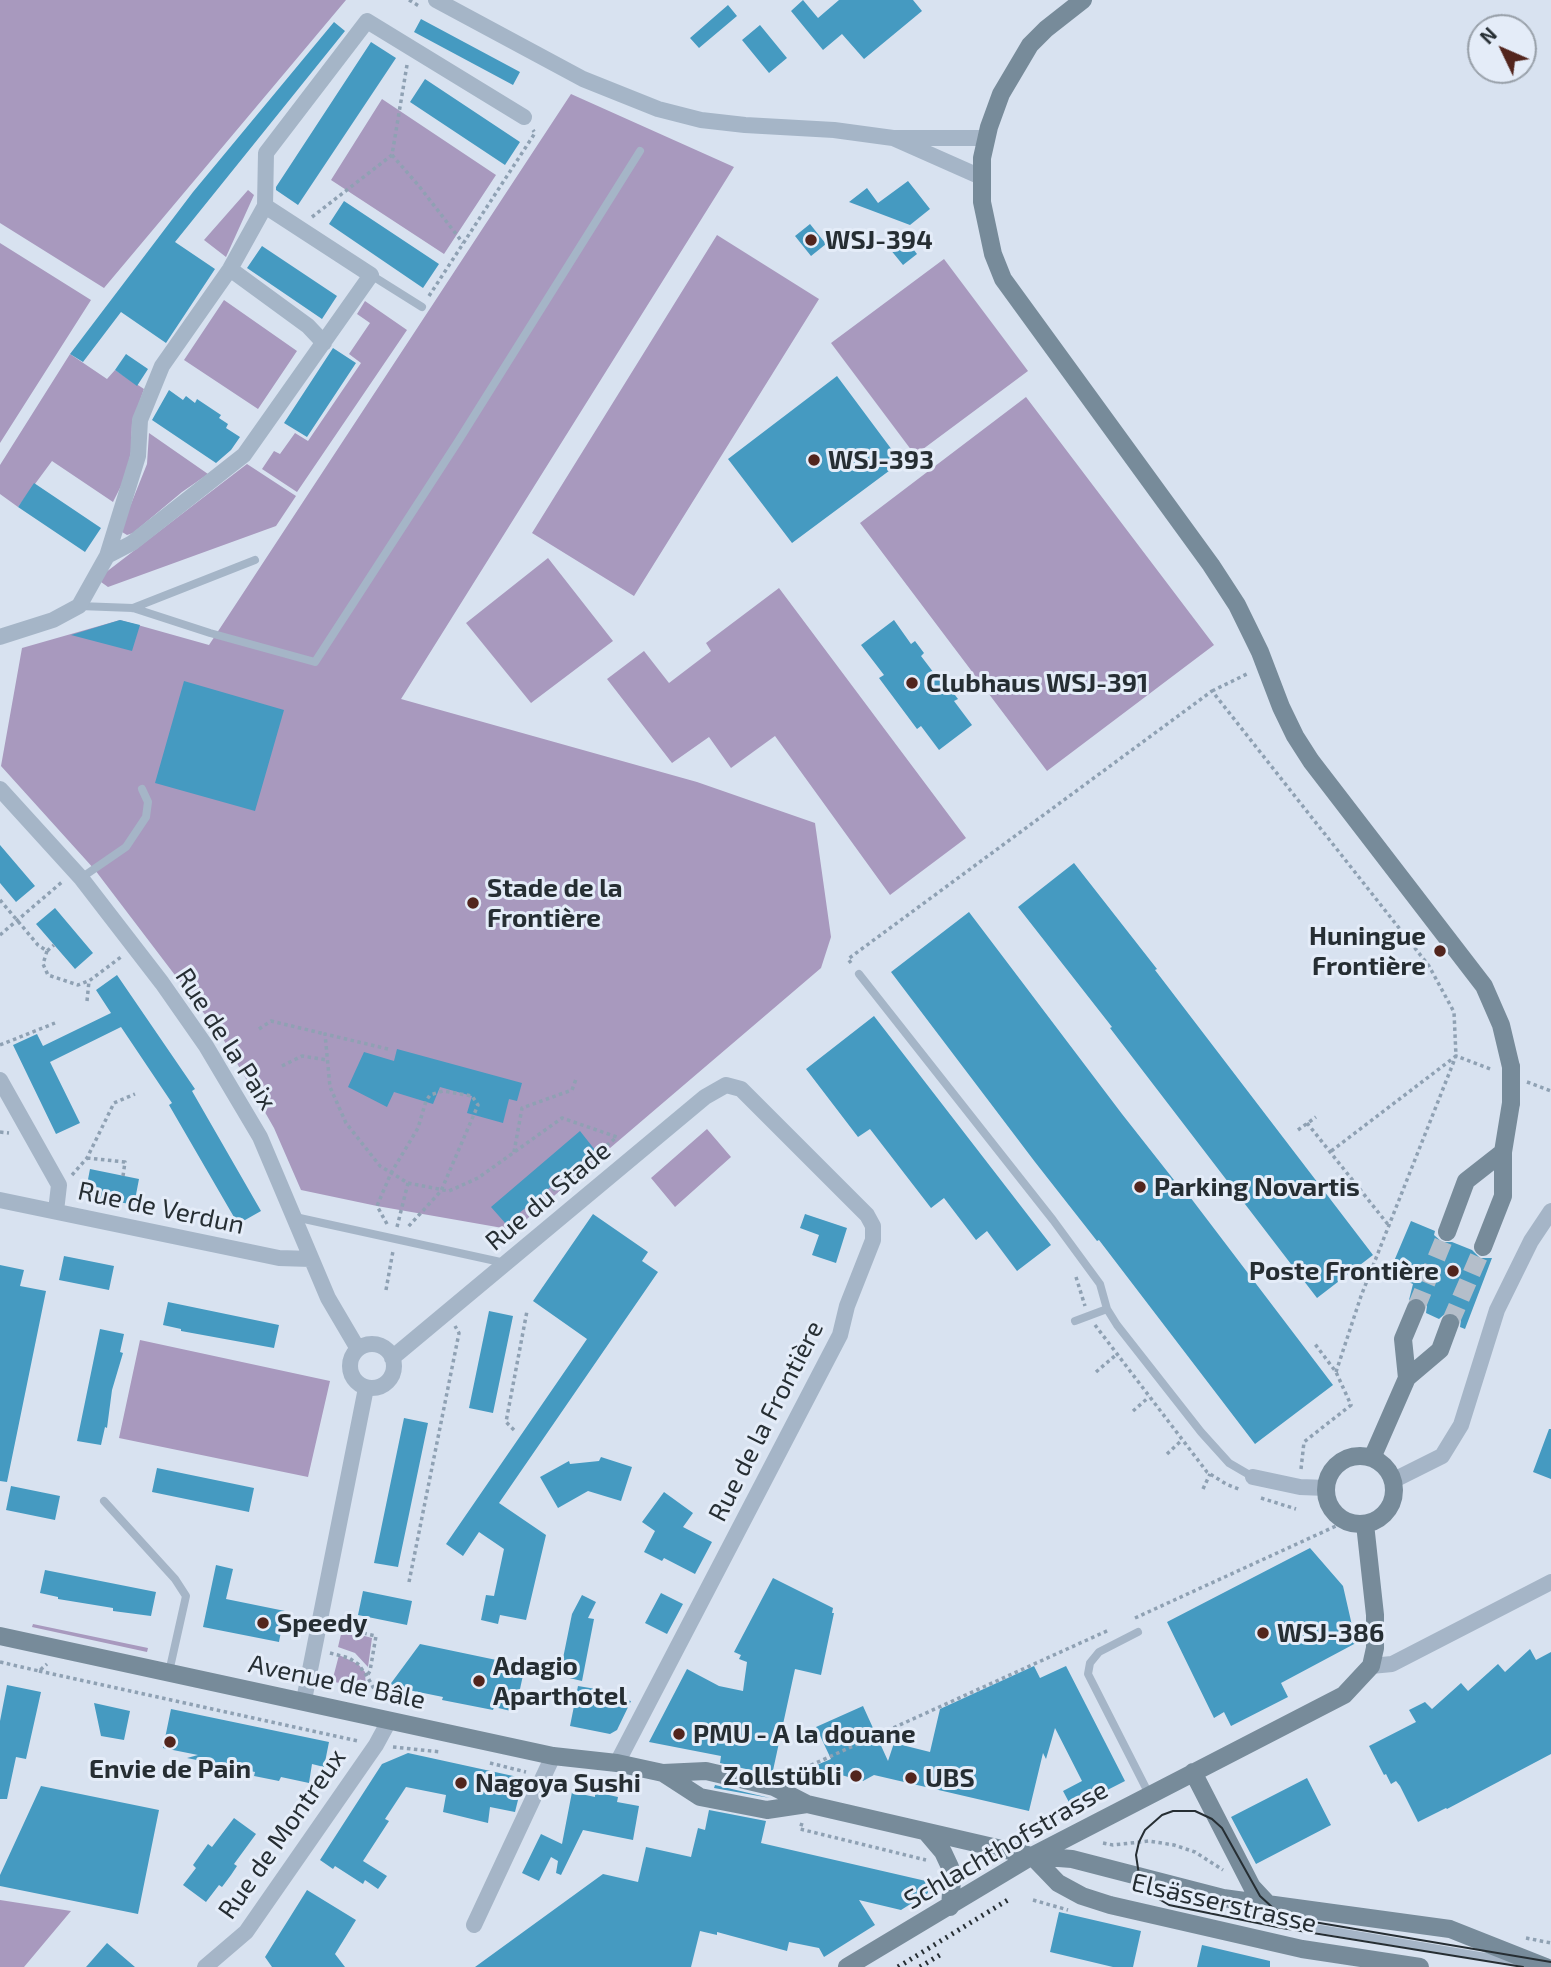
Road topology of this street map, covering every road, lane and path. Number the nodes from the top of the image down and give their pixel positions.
1 (436, 0) edge
2 (460, 0) edge
3 (1083, 0) edge
4 (479, 23) junction
5 (411, 46) junction
6 (524, 117) dead end
7 (535, 133) dead end
8 (893, 138) junction
9 (986, 138) junction
10 (640, 151) dead end
11 (392, 155) junction
12 (981, 177) junction
13 (265, 206) junction
14 (299, 228) junction
15 (463, 243) junction
16 (230, 269) junction
17 (371, 275) junction
18 (422, 307) joint
19 (324, 343) junction
20 (107, 556) junction
21 (255, 560) dead end
22 (79, 606) junction
23 (133, 608) junction
24 (0, 637) edge
25 (1245, 663) dead end
26 (1249, 673) junction
27 (1254, 684) dead end
28 (1212, 691) junction
29 (0, 789) edge
30 (142, 789) dead end
31 (78, 875) junction
32 (0, 900) edge
33 (17, 920) junction
34 (0, 935) edge
35 (54, 945) dead end
36 (134, 947) junction
37 (47, 951) junction
38 (859, 974) joint
39 (89, 981) junction
40 (87, 1001) dead end
41 (55, 1023) dead end
42 (258, 1029) dead end
43 (325, 1034) junction
44 (0, 1045) edge
45 (388, 1049) dead end
46 (1455, 1056) junction
47 (327, 1060) junction
48 (282, 1066) dead end
49 (1487, 1068) dead end
50 (576, 1079) dead end
51 (0, 1080) edge
52 (741, 1089) joint
53 (135, 1094) dead end
54 (1316, 1116) dead end
55 (1307, 1123) junction
56 (1298, 1130) dead end
57 (1330, 1152) junction
58 (1503, 1152) junction
59 (513, 1154) junction
60 (87, 1158) junction
61 (391, 1173) junction
62 (122, 1176) dead end
63 (408, 1183) junction
64 (60, 1190) junction
65 (441, 1191) junction
66 (551, 1192) dead end
67 (0, 1200) edge
68 (377, 1206) dead end
69 (401, 1210) dead end
70 (56, 1211) junction
71 (1551, 1211) edge
72 (422, 1213) dead end
73 (295, 1217) junction
74 (1390, 1227) junction
75 (1447, 1232) tunnel mouth
76 (1483, 1247) tunnel mouth
77 (311, 1259) junction
78 (505, 1263) junction
79 (1416, 1308) tunnel mouth
80 (1107, 1309) junction
81 (527, 1311) dead end
82 (443, 1316) junction
83 (1075, 1321) dead end
84 (1450, 1323) tunnel mouth
85 (1315, 1344) dead end
86 (358, 1349) junction
87 (1117, 1354) dead end
88 (392, 1358) junction
89 (1096, 1372) dead end
90 (1336, 1372) junction
91 (1407, 1378) junction
92 (366, 1388) junction
93 (1149, 1397) dead end
94 (1133, 1411) dead end
95 (514, 1430) dead end
96 (1182, 1440) dead end
97 (1167, 1454) dead end
98 (1372, 1458) junction
99 (1301, 1469) dead end
100 (1210, 1474) dead end
101 (1253, 1477) joint
102 (1394, 1480) junction
103 (1326, 1488) junction
104 (1203, 1489) dead end
105 (104, 1502) dead end
106 (1356, 1523) junction
107 (409, 1582) dead end
108 (1551, 1582) edge
109 (1127, 1622) dead end
110 (318, 1623) junction
111 (1115, 1627) dead end
112 (1138, 1632) dead end
113 (0, 1636) edge
114 (313, 1650) junction
115 (1371, 1666) junction
116 (39, 1671) dead end
117 (169, 1672) junction
118 (367, 1676) junction
119 (304, 1700) junction
120 (383, 1720) junction
121 (376, 1745) junction
122 (450, 1753) dead end
123 (553, 1756) junction
124 (490, 1763) dead end
125 (617, 1763) junction
126 (807, 1767) dead end
127 (1193, 1772) junction
128 (663, 1773) junction
129 (544, 1776) junction
130 (765, 1785) joint
131 (1149, 1794) junction
132 (733, 1803) joint
133 (807, 1804) junction
134 (926, 1832) junction
135 (880, 1843) dead end
136 (1103, 1843) dead end
137 (877, 1848) junction
138 (907, 1848) dead end
139 (906, 1855) junction
140 (1032, 1856) junction
141 (929, 1861) dead end
142 (1230, 1874) dead end
143 (1266, 1902) junction
144 (950, 1907) junction
145 (474, 1925) dead end
146 (205, 1967) edge
147 (846, 1967) edge
148 (1420, 1967) edge
149 (1546, 1967) edge

1 - 4 street
2 - 4 street
3 - 9 main road
4 - 8 street
5 - 6 street
5 - 11 path
5 - 13 street
7 - 15 path
8 - 9 street
8 - 12 street
9 - 12 main road
10 - 23 lane
11 - 14 path
11 - 15 path
12 - 58 main road, bridge
13 - 14 street
13 - 16 street
14 - 17 street
15 - 18 path
16 - 19 street
16 - 20 street
17 - 18 lane
17 - 19 street
19 - 20 street
20 - 22 street
21 - 23 lane
22 - 23 lane
22 - 24 street
25 - 26 path
26 - 27 path
26 - 28 path
28 - 38 path
28 - 46 path
29 - 31 street, Rue de la Paix
30 - 31 lane
31 - 33 path
31 - 36 street, Rue de la Paix
32 - 33 path
33 - 34 path
33 - 37 path
35 - 37 path
36 - 39 path
36 - 73 street, Rue de la Paix
37 - 39 path
38 - 80 lane
39 - 40 path
41 - 44 path
42 - 43 path
43 - 45 path
43 - 47 path
46 - 49 path
46 - 57 path
46 - 74 path
47 - 48 path
47 - 61 path
50 - 59 path
51 - 64 street
52 - 78 street, Rue du Stade
52 - 125 street, Rue de la Frontière
53 - 60 path
54 - 55 path
55 - 56 path
55 - 57 path
57 - 74 path
58 - 75 main road
58 - 76 main road
59 - 65 path
59 - 66 path
60 - 62 path
60 - 64 path
61 - 63 path
61 - 65 path
61 - 68 path
63 - 65 path
63 - 69 path
64 - 70 street
65 - 72 path
67 - 70 street, Rue de Verdun
70 - 77 street, Rue de Verdun
71 - 102 street
73 - 77 street, Rue de la Paix
73 - 78 lane
74 - 90 path
77 - 86 street, Rue de la Paix
78 - 82 street, Rue du Stade
79 - 91 main road
80 - 83 lane
80 - 101 lane
81 - 95 path
82 - 88 street, Rue du Stade
82 - 107 path
84 - 91 main road
85 - 90 path
86 - 88 street
86 - 92 street
87 - 89 path
88 - 92 street
90 - 99 path
91 - 98 main road
92 - 110 street
93 - 94 path
96 - 97 path
98 - 102 main road
98 - 103 main road
100 - 104 path
101 - 103 street
102 - 106 main road
103 - 106 main road
105 - 117 lane
106 - 109 path
106 - 115 main road
108 - 115 street
110 - 114 street
110 - 118 path
111 - 126 path
112 - 131 lane
113 - 117 main road, Avenue de Bâle
114 - 118 path
114 - 119 street
115 - 127 main road, Schlachthofstrasse
116 - 121 path
117 - 119 main road, Avenue de Bâle
118 - 120 path
119 - 120 main road, Avenue de Bâle
120 - 121 street, Rue de Montreux
120 - 123 main road, Avenue de Bâle
121 - 122 path
121 - 146 street, Rue de Montreux
123 - 125 main road, Avenue de Bâle
123 - 129 street
124 - 129 path
125 - 128 main road, Avenue de Bâle
127 - 131 main road, Schlachthofstrasse
127 - 143 main road, Elsässerstrasse
128 - 130 main road, Avenue de Bâle
128 - 132 main road, Avenue de Bâle
129 - 145 street
130 - 133 main road, Elsässerstrasse
131 - 140 main road, Schlachthofstrasse
132 - 133 main road, Elsässerstrasse
133 - 134 main road, Elsässerstrasse
133 - 137 path
134 - 140 main road, Elsässerstrasse
134 - 144 main road
135 - 137 path
136 - 142 path
137 - 139 path
138 - 139 path
139 - 141 path
140 - 143 main road, Elsässerstrasse
140 - 144 main road, Schlachthofstrasse
140 - 148 main road, Elsässerstrasse
143 - 149 main road, Elsässerstrasse
144 - 147 main road, Schlachthofstrasse

